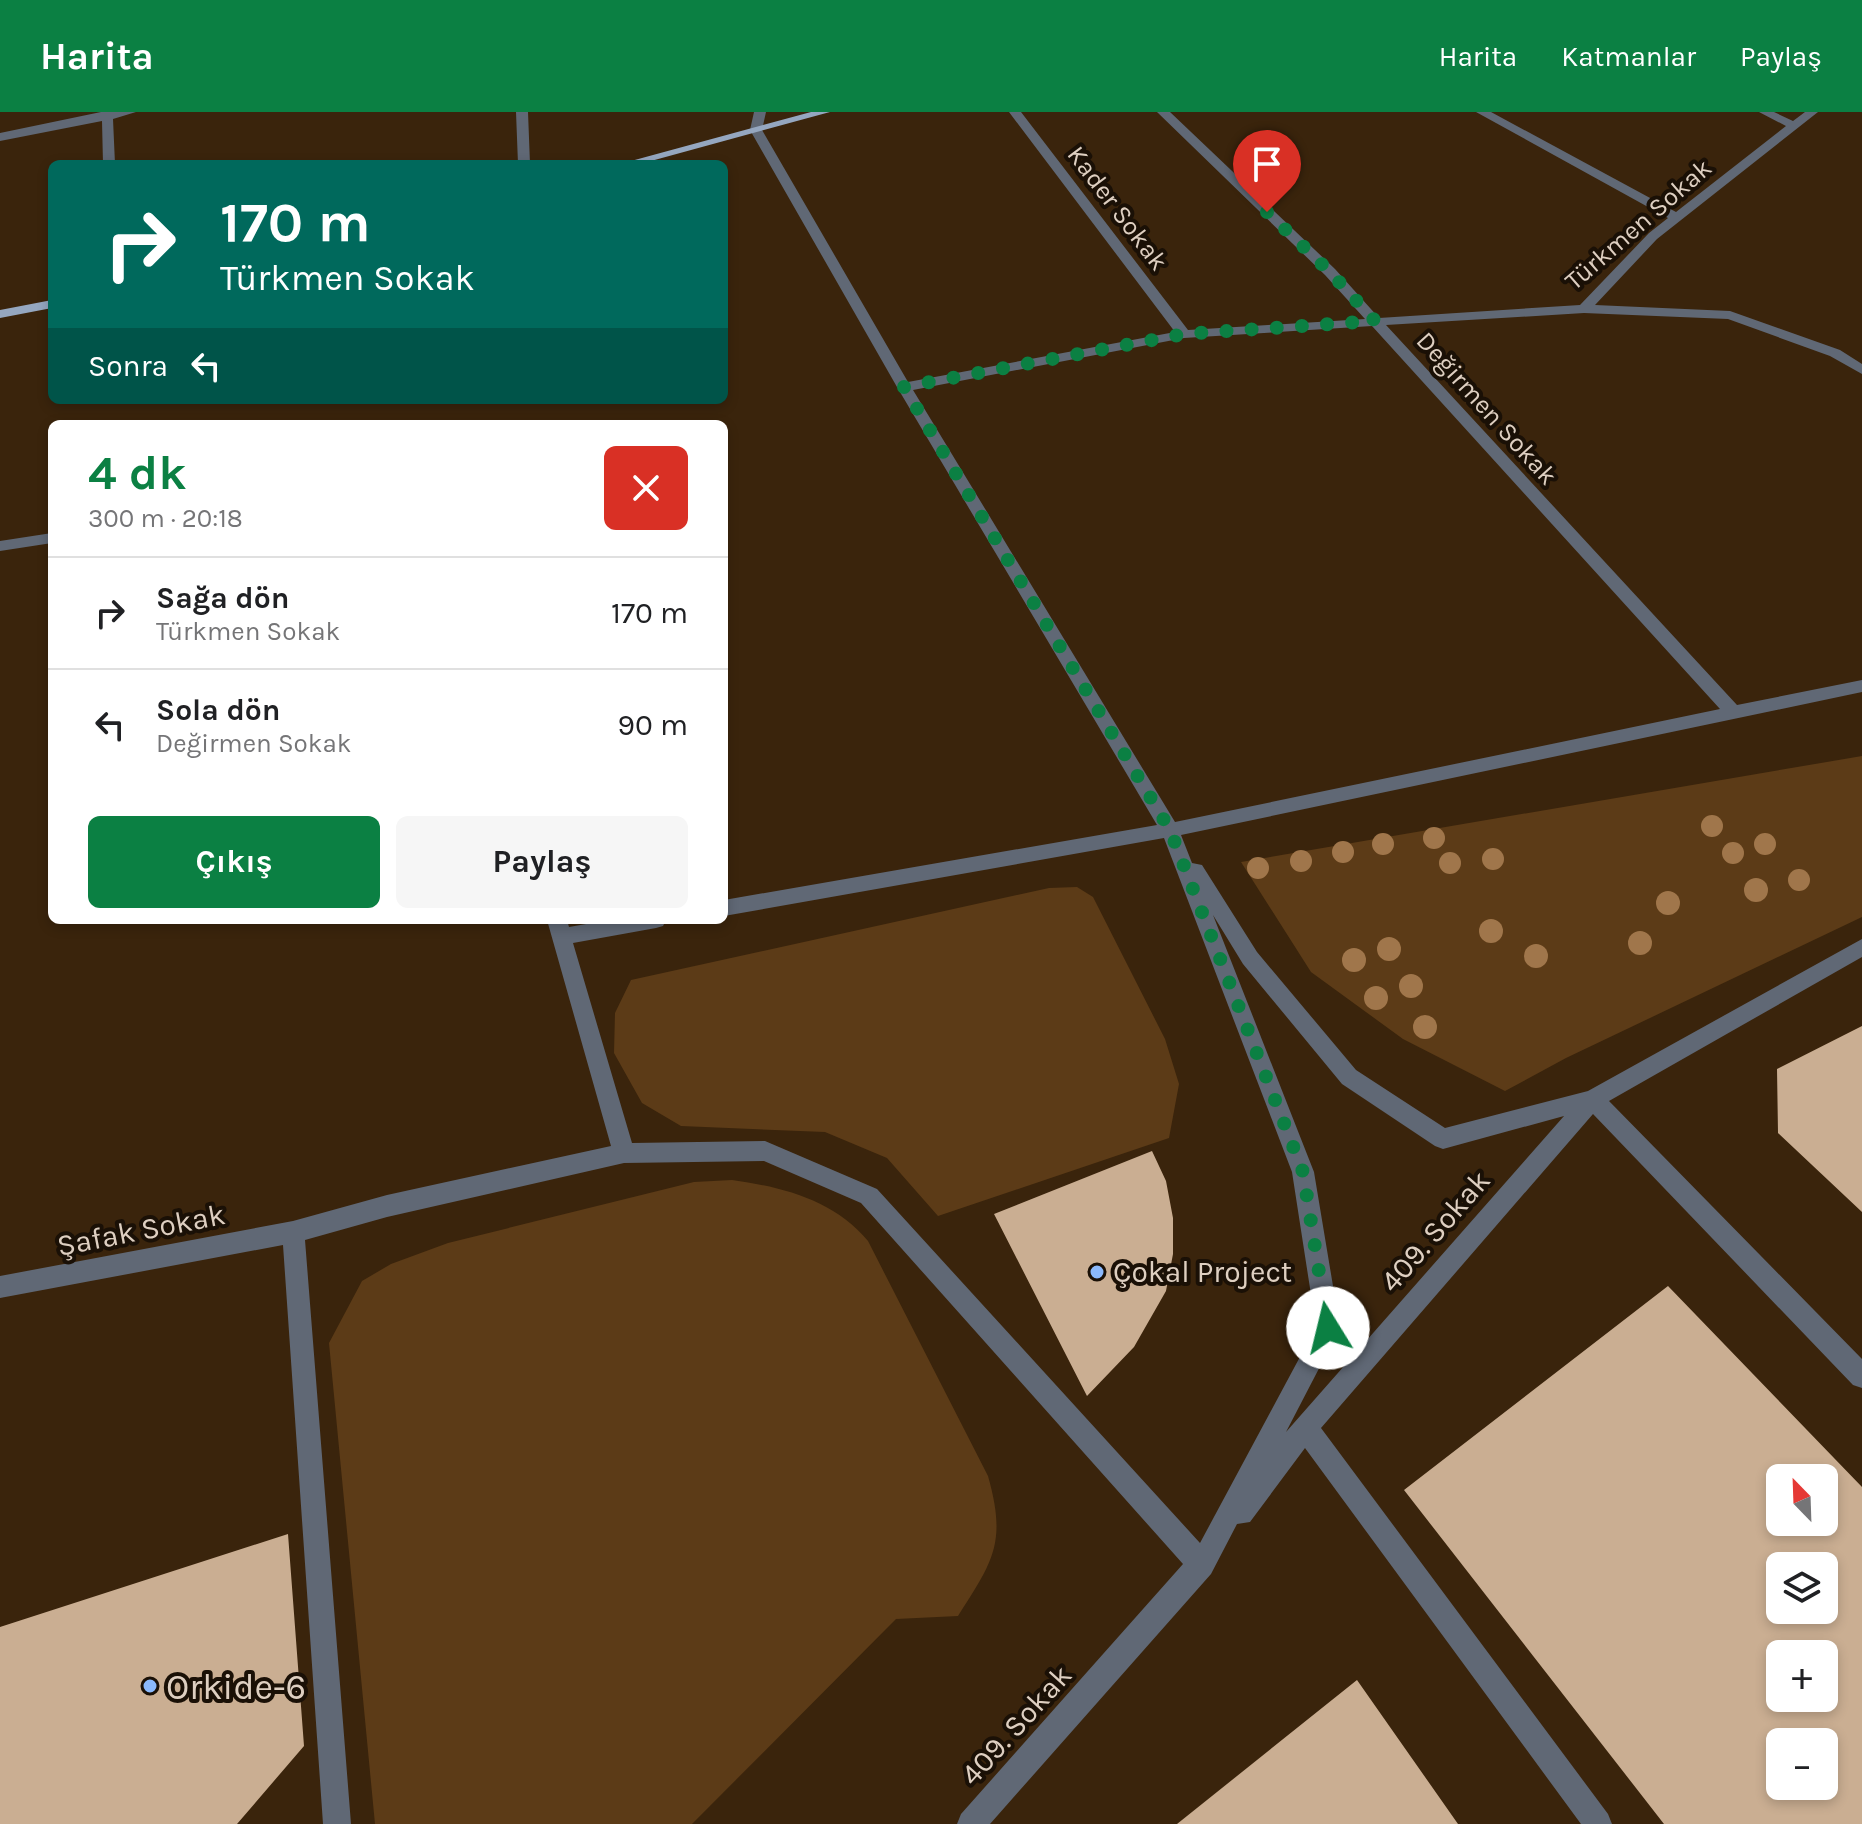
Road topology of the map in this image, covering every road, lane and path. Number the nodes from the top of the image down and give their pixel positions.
1 (130, 112) edge
2 (522, 112) edge
3 (824, 112) edge
4 (1015, 112) edge
5 (1163, 112) edge
6 (1482, 112) edge
7 (1765, 112) edge
8 (1812, 112) edge
9 (107, 114) edge
10 (758, 121) edge
11 (1795, 126) junction
12 (0, 137) edge
13 (109, 160) edge
14 (524, 160) edge
15 (638, 160) edge
16 (1677, 218) junction
17 (48, 305) edge
18 (1584, 309) junction
19 (0, 314) edge
20 (1375, 321) junction
21 (1184, 334) junction
22 (1862, 370) edge
23 (904, 387) junction
24 (48, 539) edge
25 (0, 546) edge
26 (1862, 686) edge
27 (1733, 712) junction
28 (1170, 830) junction
29 (728, 907) edge
30 (608, 924) edge
31 (560, 928) edge
32 (1862, 947) edge
33 (1593, 1099) junction
34 (624, 1153) junction
35 (293, 1232) junction
36 (0, 1287) edge
37 (1862, 1376) edge
38 (1305, 1427) junction
39 (1202, 1565) junction
40 (337, 1824) edge
41 (971, 1824) edge
42 (1598, 1824) edge

1 - 9 street
2 - 14 street
3 - 10 main road
4 - 21 street, Kader Sokak
5 - 20 street, Değirmen Sokak
6 - 16 street
7 - 11 street
8 - 11 street, Türkmen Sokak
9 - 12 street
9 - 13 street
10 - 15 main road
10 - 23 street
11 - 16 street, Türkmen Sokak
16 - 18 street, Türkmen Sokak
17 - 19 main road
18 - 20 street, Türkmen Sokak
18 - 22 street
20 - 21 street, Türkmen Sokak
20 - 27 street, Değirmen Sokak
21 - 23 street, Türkmen Sokak
23 - 28 street
24 - 25 street
26 - 27 street
27 - 28 street
28 - 29 street
28 - 33 street
28 - 39 street
30 - 31 street
31 - 34 street
32 - 33 street, 409. Sokak
33 - 37 street
33 - 38 street, 409. Sokak
34 - 35 street, Şafak Sokak
34 - 39 street, Şafak Sokak
35 - 36 street, Şafak Sokak
35 - 40 street
38 - 39 street, 409. Sokak
38 - 42 street
39 - 41 street, 409. Sokak

